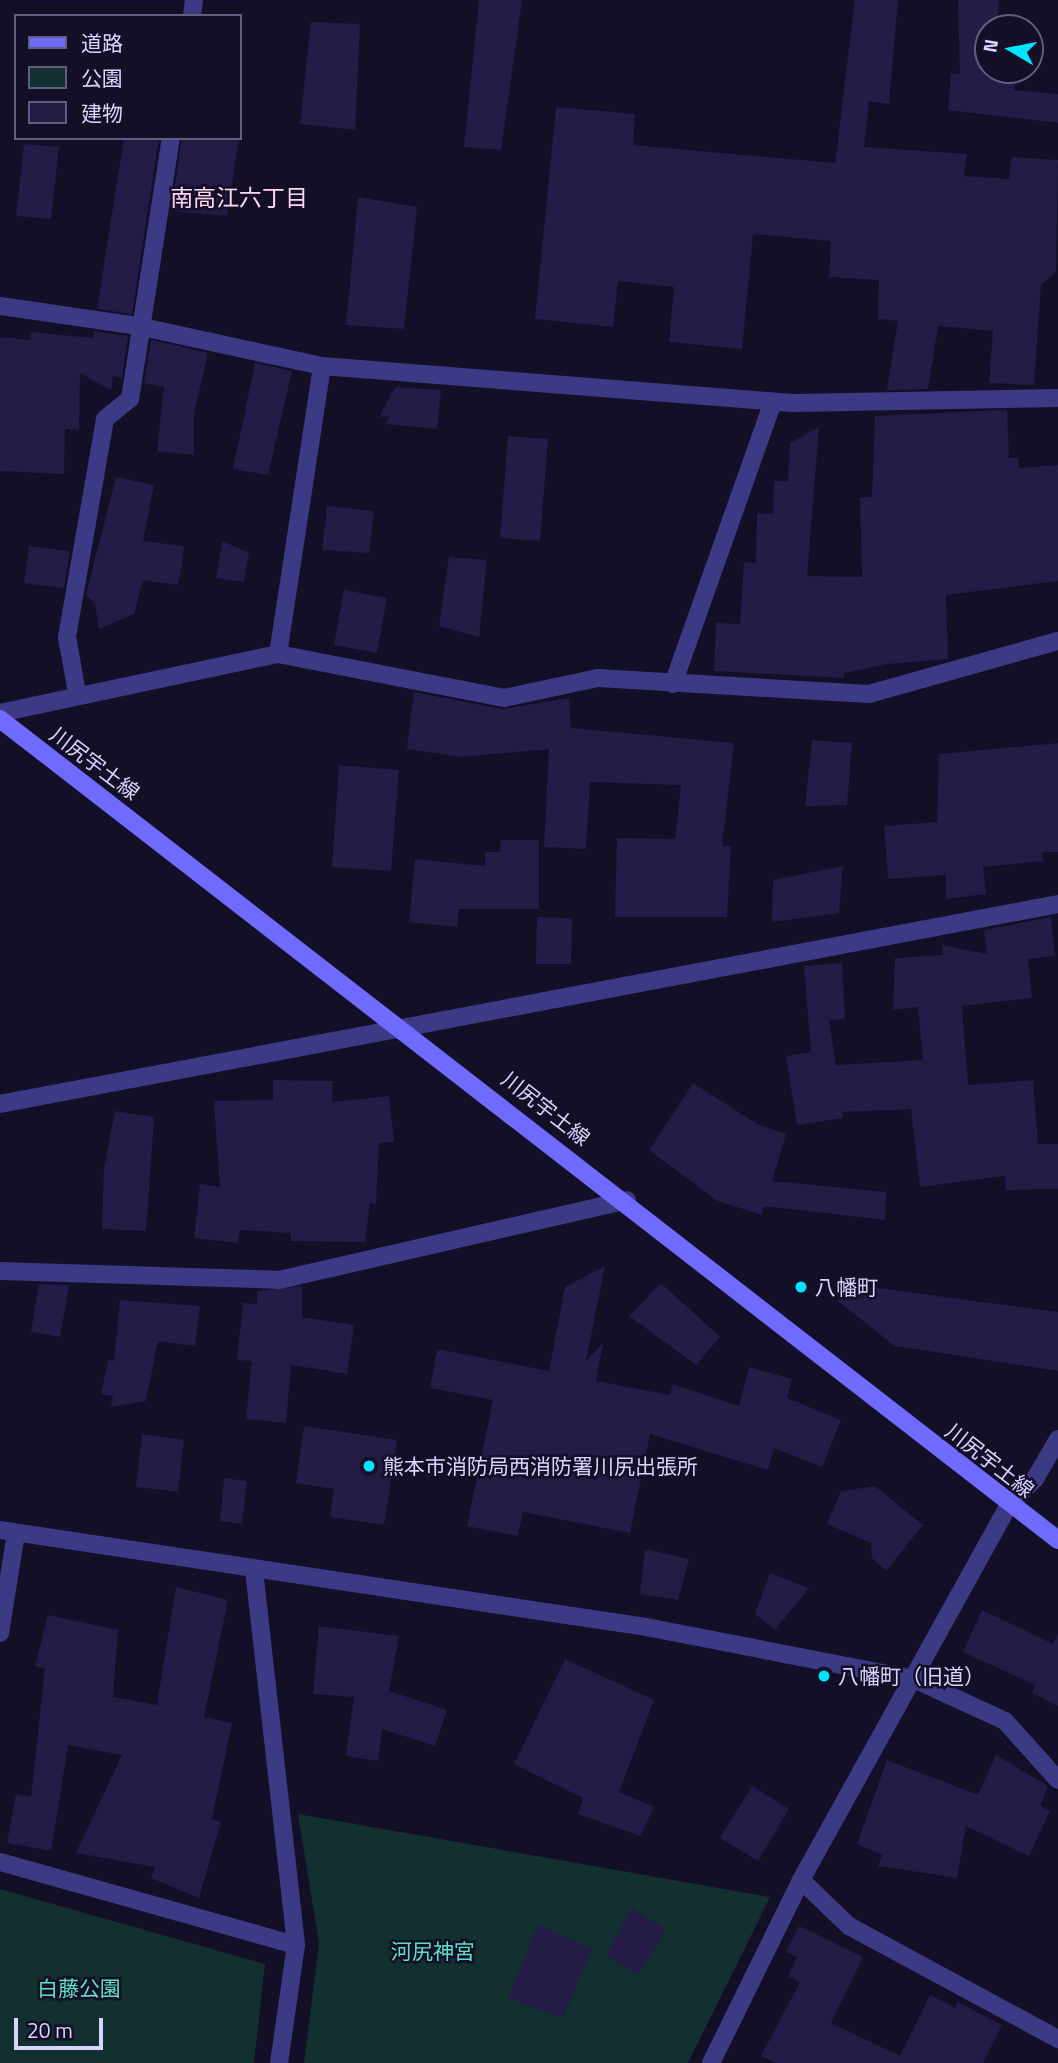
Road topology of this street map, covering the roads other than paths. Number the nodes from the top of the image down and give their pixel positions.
1 (171, 140) edge
2 (0, 306) edge
3 (138, 326) junction
4 (322, 366) junction
5 (1058, 397) edge
6 (773, 402) junction
7 (1058, 641) edge
8 (278, 654) junction
9 (673, 684) junction
10 (77, 693) junction
11 (0, 716) edge
12 (1058, 904) edge
13 (404, 1027) junction
14 (0, 1104) edge
15 (627, 1200) junction
16 (0, 1271) edge
17 (1058, 1439) edge
18 (1009, 1504) junction
19 (8, 1532) edge
20 (1058, 1540) edge
21 (254, 1570) junction
22 (0, 1633) edge
23 (914, 1679) junction
24 (1058, 1780) edge
25 (0, 1862) edge
26 (801, 1880) junction
27 (296, 1945) junction
28 (1058, 2039) edge
29 (279, 2063) edge
30 (712, 2063) edge

1 - 3 street
2 - 3 street
3 - 4 street
3 - 10 street
4 - 6 street
4 - 8 street
5 - 6 street
6 - 9 street
7 - 9 street
8 - 9 street
8 - 10 street
10 - 11 street
11 - 13 main road, 川尻宇土線
12 - 13 street
13 - 14 street
13 - 15 main road, 川尻宇土線
15 - 16 street
15 - 18 main road, 川尻宇土線
17 - 18 street
18 - 20 main road, 川尻宇土線
18 - 23 street
19 - 21 street
19 - 22 street
21 - 23 street
21 - 27 street
23 - 24 street
23 - 26 street
25 - 27 street
26 - 28 street
26 - 30 street
27 - 29 street

